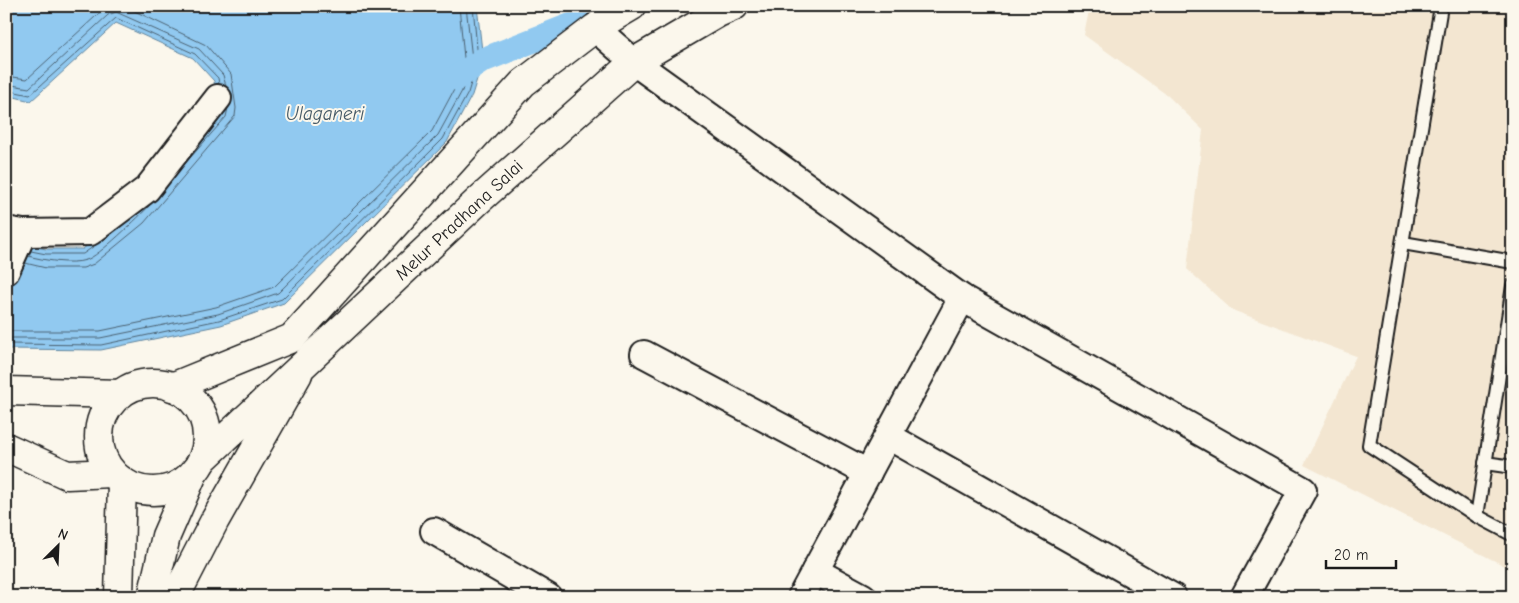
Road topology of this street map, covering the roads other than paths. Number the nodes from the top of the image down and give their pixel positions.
1 (734, 6) edge
2 (1442, 6) edge
3 (614, 13) edge
4 (634, 62) junction
5 (218, 98) dead end
6 (15, 232) edge
7 (1403, 243) junction
8 (1513, 262) edge
9 (6, 271) edge
10 (1513, 286) edge
11 (962, 298) junction
12 (644, 354) dead end
13 (302, 366) junction
14 (172, 387) junction
15 (6, 391) edge
16 (121, 394) junction
17 (888, 436) junction
18 (6, 447) edge
19 (1485, 463) junction
20 (1513, 467) edge
21 (197, 468) junction
22 (868, 473) junction
23 (117, 477) junction
24 (1476, 516) junction
25 (434, 531) dead end
26 (1513, 535) edge
27 (815, 571) junction
28 (535, 594) edge
29 (119, 597) edge
30 (152, 597) edge
31 (164, 597) edge
32 (801, 597) edge
33 (863, 597) edge
34 (1174, 597) edge
35 (1244, 597) edge

1 - 4 main road, Melur Pradhana Salai
2 - 7 lane
3 - 4 street
3 - 14 main road
4 - 11 street
4 - 13 main road, Melur Pradhana Salai
5 - 6 street
6 - 9 street
7 - 8 lane
7 - 24 lane
10 - 19 lane
11 - 17 street
11 - 35 street
12 - 22 street
13 - 21 main road, Melur Pradhana Salai
13 - 31 main road
14 - 16 main road
14 - 21 main road
15 - 16 main road
16 - 23 main road
17 - 22 street
17 - 34 street
18 - 23 main road
19 - 20 lane
19 - 24 lane
21 - 23 main road
21 - 30 main road
22 - 27 street
23 - 29 main road
24 - 26 lane
25 - 28 street
27 - 32 street
27 - 33 street

